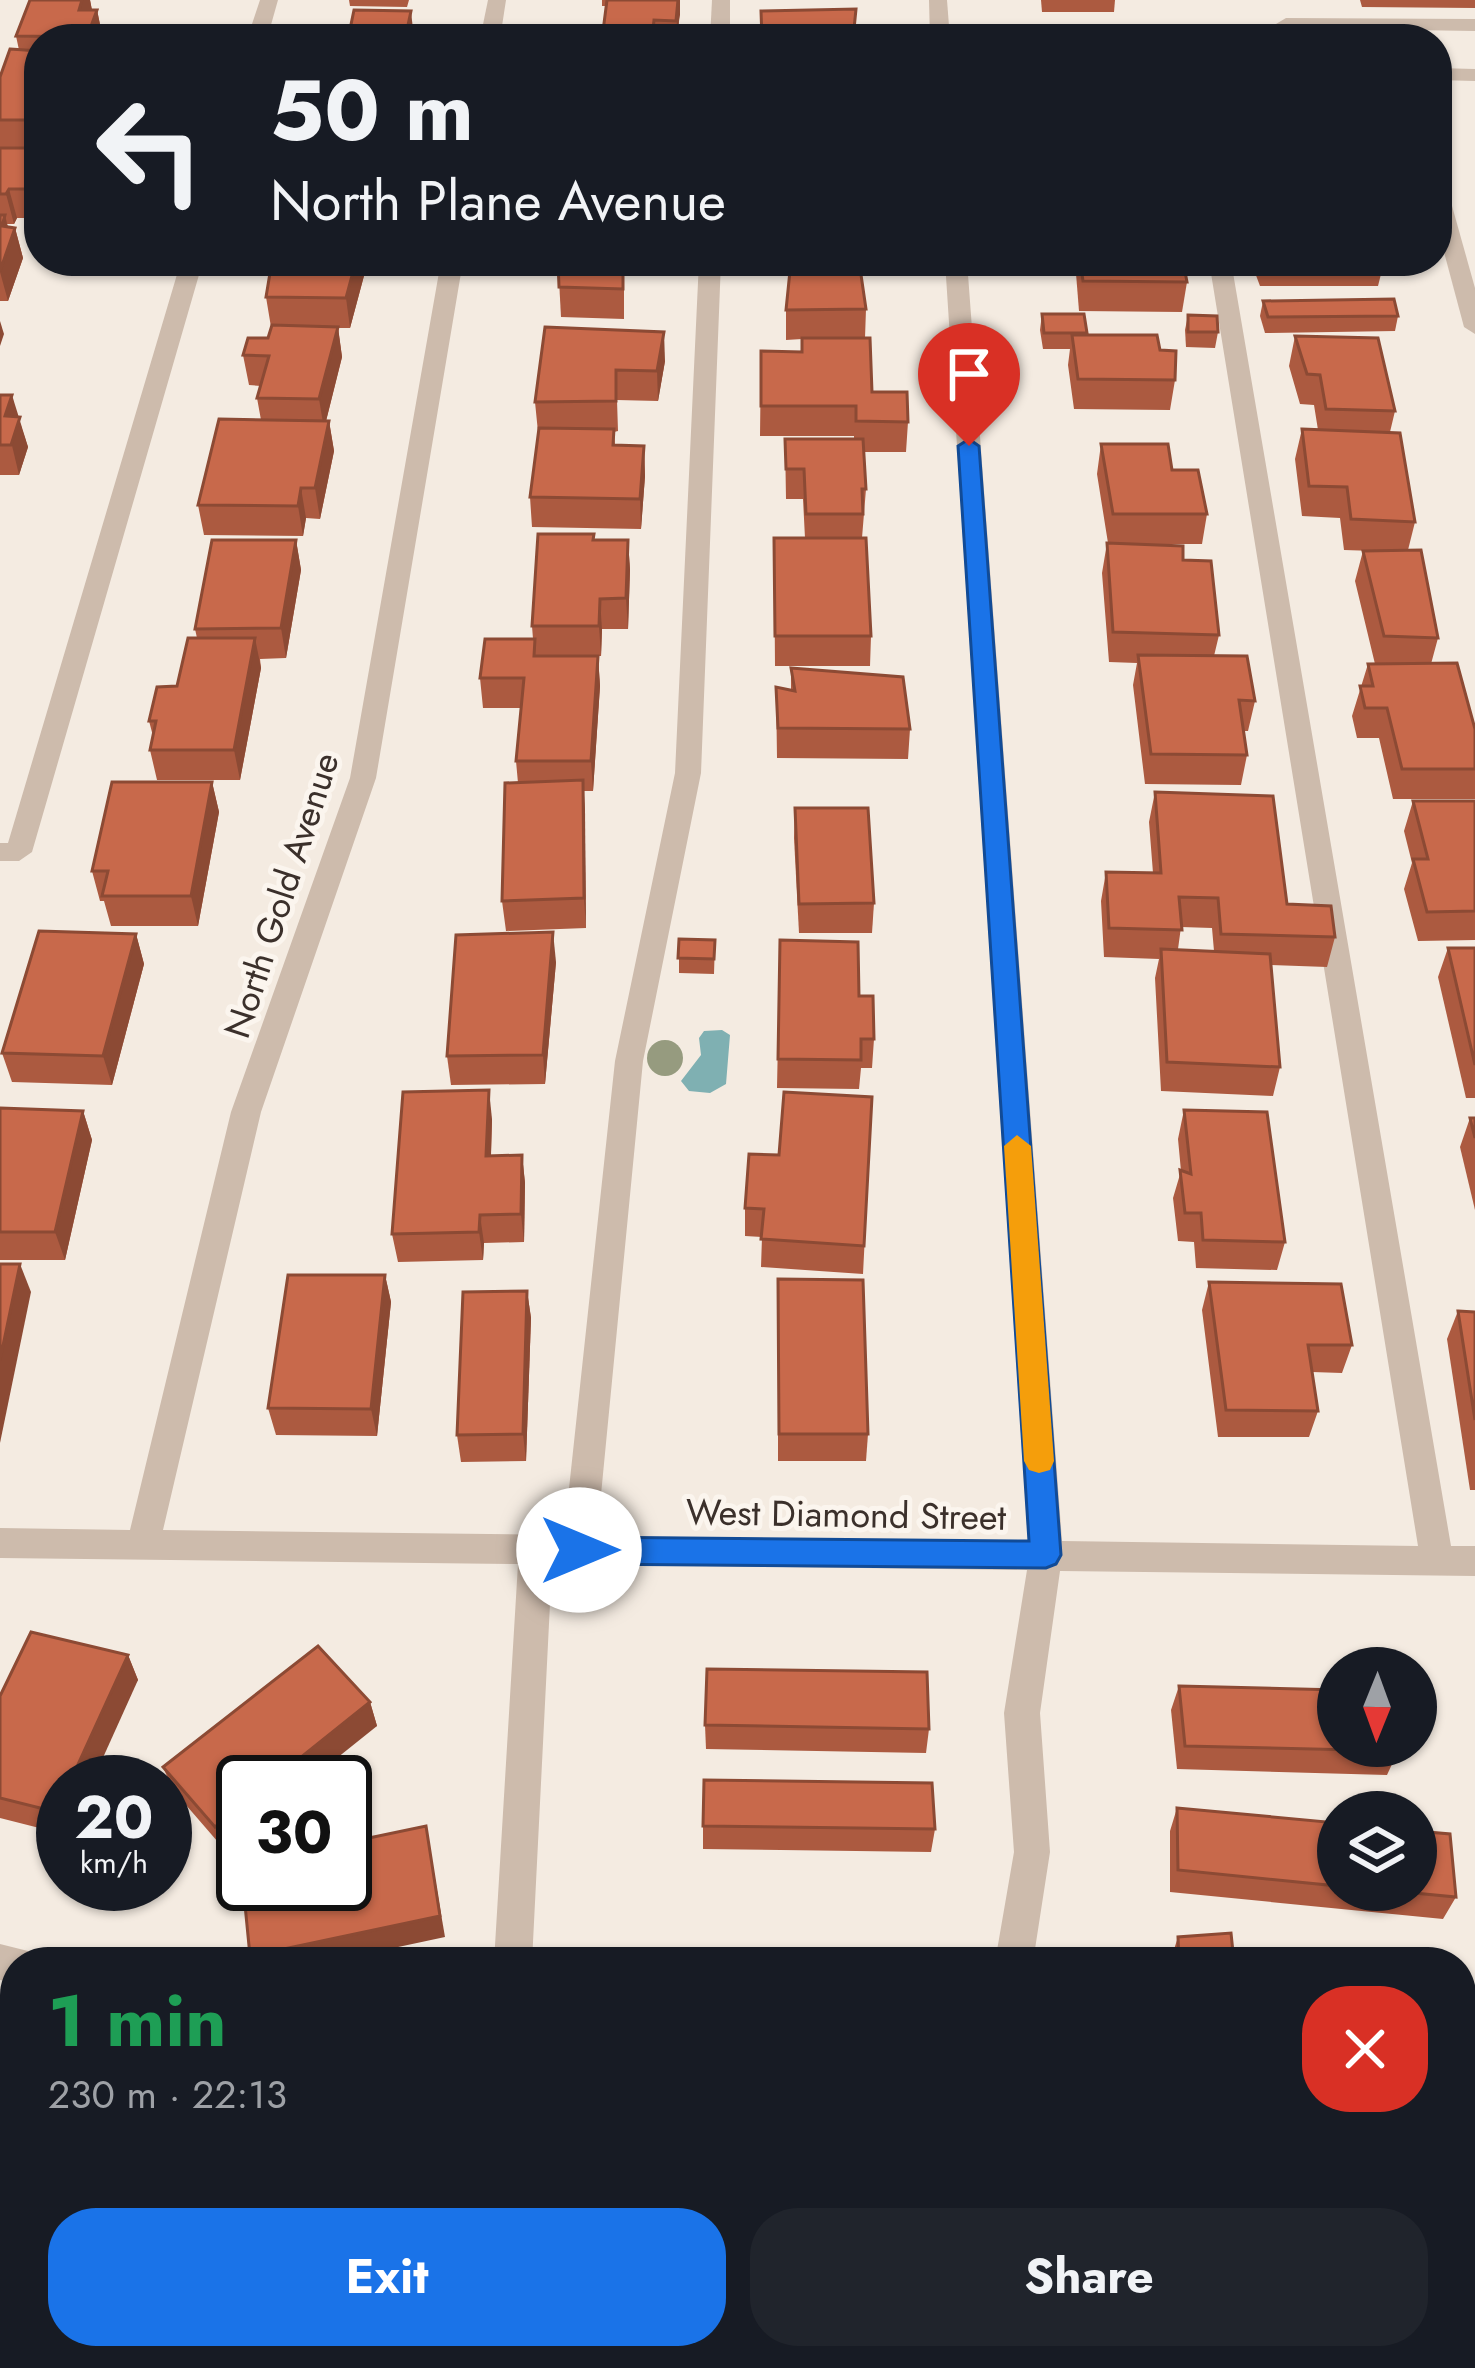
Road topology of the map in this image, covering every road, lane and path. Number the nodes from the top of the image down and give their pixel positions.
1 (1452, 243) edge
2 (188, 276) edge
3 (449, 276) edge
4 (709, 276) edge
5 (957, 276) edge
6 (1223, 276) edge
7 (1475, 327) edge
8 (0, 852) edge
9 (0, 1543) edge
10 (142, 1545) junction
11 (536, 1550) junction
12 (579, 1550) junction
13 (1046, 1555) junction
14 (1437, 1561) junction
15 (1475, 1561) edge
16 (514, 1947) edge
17 (1016, 1947) edge

1 - 7 street
2 - 8 street
3 - 10 street, North Gold Avenue
4 - 12 street
5 - 13 street
6 - 14 street
9 - 10 street, West Diamond Street
10 - 11 street, West Diamond Street
11 - 12 street, West Diamond Street
11 - 16 street
12 - 13 street, West Diamond Street
13 - 14 street, West Diamond Street
13 - 17 street
14 - 15 street, West Diamond Street

